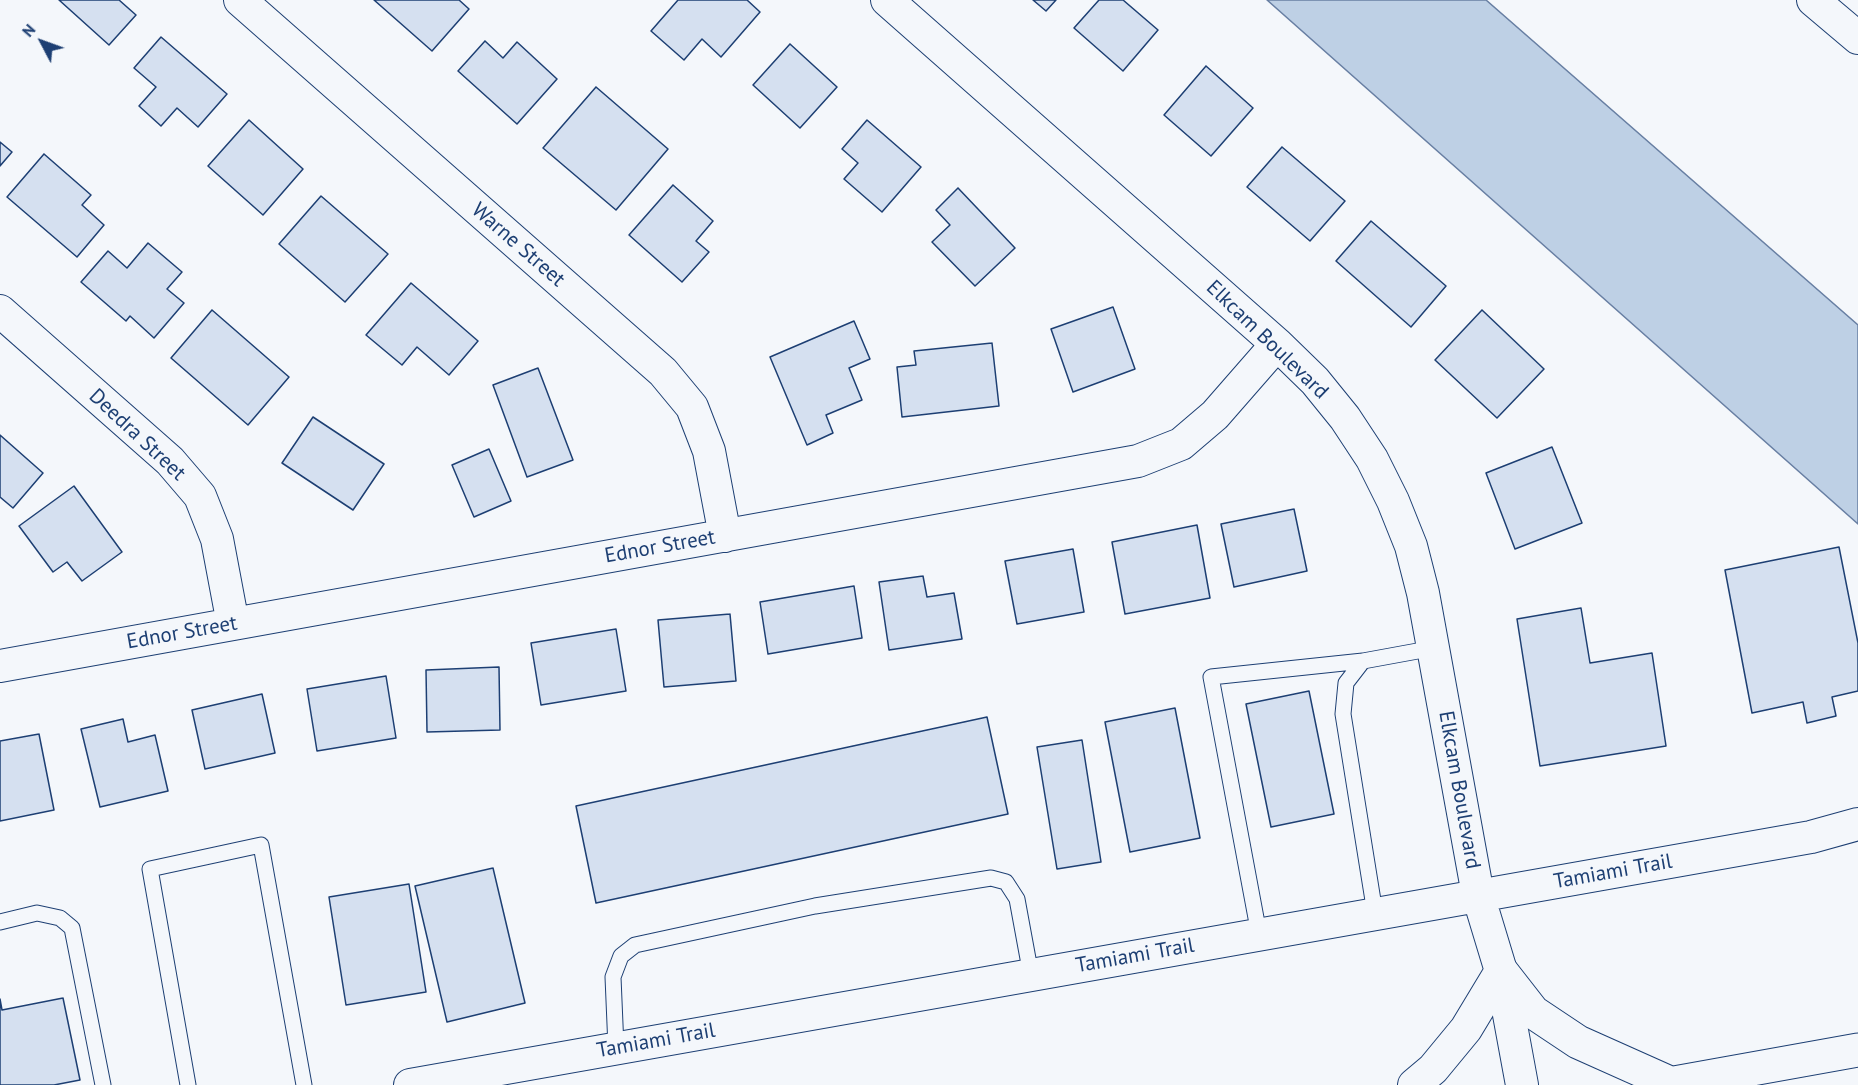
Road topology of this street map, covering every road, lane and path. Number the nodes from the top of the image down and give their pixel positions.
1 (240, 0) edge
2 (886, 0) edge
3 (1813, 0) edge
4 (1858, 38) edge
5 (0, 311) edge
6 (1277, 344) junction
7 (725, 536) junction
8 (232, 624) junction
9 (1434, 648) junction
10 (1364, 661) junction
11 (0, 666) edge
12 (1858, 824) edge
13 (1478, 895) junction
14 (1375, 914) junction
15 (0, 922) edge
16 (1259, 934) junction
17 (1501, 971) junction
18 (1031, 975) junction
19 (616, 1048) junction
20 (1858, 1050) edge
21 (1668, 1084) edge
22 (103, 1085) edge
23 (188, 1085) edge
24 (304, 1085) edge
25 (410, 1085) edge
26 (1414, 1085) edge
27 (1522, 1085) edge

1 - 7 street, Warne Street
2 - 6 street, Elkcam Boulevard
3 - 4 street
5 - 8 street, Deedra Street
6 - 7 street, Ednor Street
6 - 9 street, Elkcam Boulevard
7 - 8 street, Ednor Street
8 - 11 street, Ednor Street
9 - 10 lane
9 - 13 street, Elkcam Boulevard
10 - 14 lane
10 - 16 lane
12 - 13 street, Tamiami Trail
13 - 14 street, Tamiami Trail
13 - 17 street, Elkcam Boulevard
14 - 16 street, Tamiami Trail
15 - 22 lane
16 - 18 street, Tamiami Trail
17 - 21 main road
17 - 26 street
17 - 27 street, Elkcam Boulevard
18 - 19 street, Tamiami Trail
18 - 19 lane
19 - 25 street, Tamiami Trail
20 - 21 main road
23 - 24 lane

